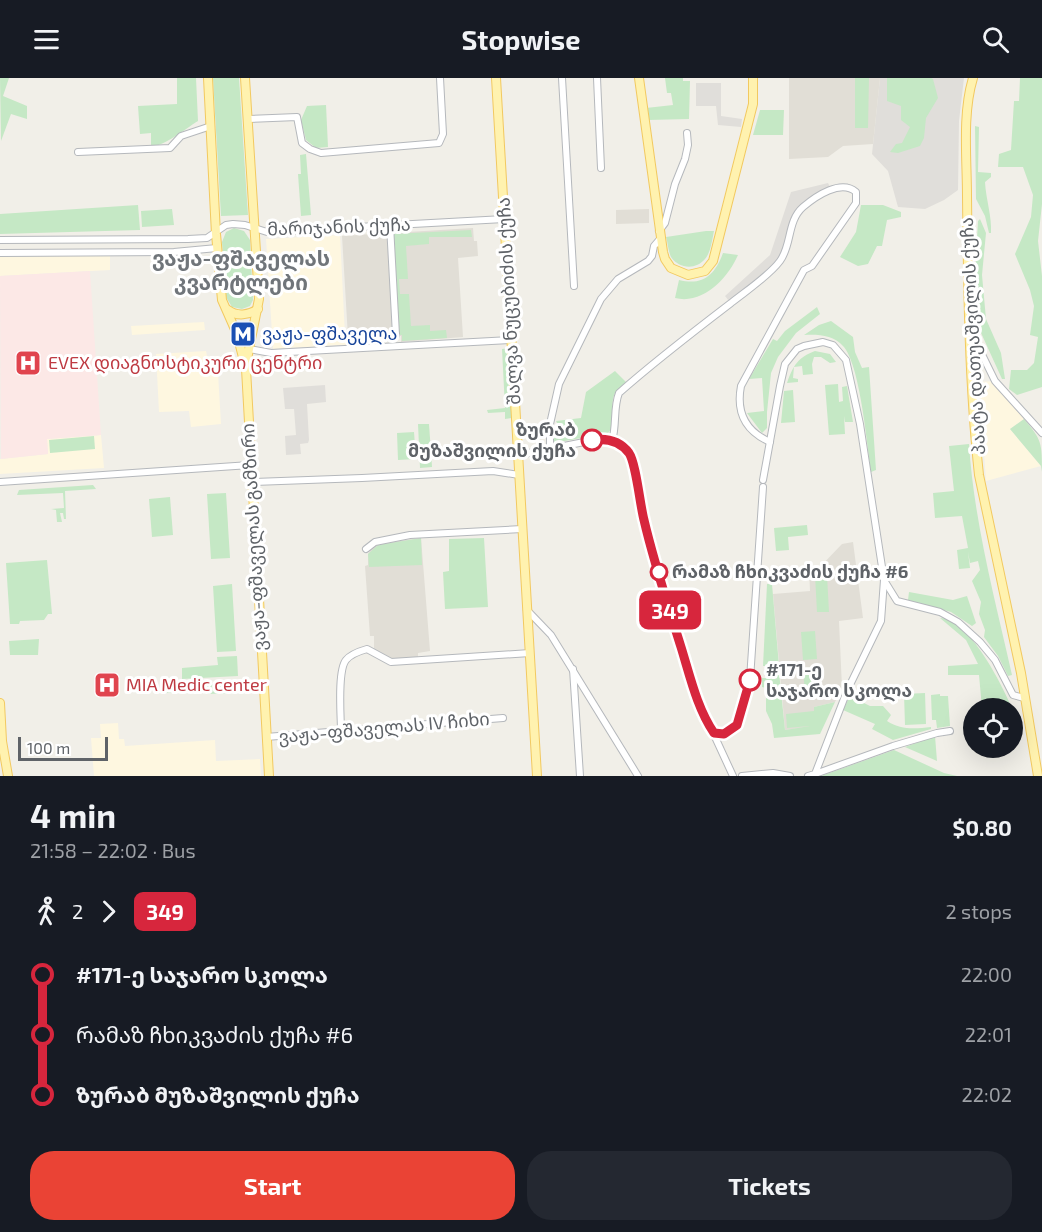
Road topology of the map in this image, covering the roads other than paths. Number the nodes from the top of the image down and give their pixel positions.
1 (208, 78) edge
2 (245, 78) edge
3 (440, 78) edge
4 (496, 78) edge
5 (562, 78) edge
6 (597, 78) edge
7 (639, 78) edge
8 (753, 78) edge
9 (973, 78) edge
10 (248, 120) junction
11 (211, 126) junction
12 (687, 133) dead end
13 (78, 152) dead end
14 (601, 168) dead end
15 (504, 219) junction
16 (390, 225) junction
17 (255, 229) junction
18 (216, 234) junction
19 (659, 235) junction
20 (198, 239) junction
21 (0, 240) edge
22 (217, 248) junction
23 (199, 250) junction
24 (0, 253) edge
25 (574, 286) dead end
26 (224, 307) junction
27 (258, 309) junction
28 (968, 327) junction
29 (396, 335) dead end
30 (511, 340) junction
31 (249, 349) junction
32 (246, 369) junction
33 (1042, 433) edge
34 (612, 441) junction
35 (770, 442) junction
36 (549, 448) junction
37 (518, 458) junction
38 (250, 465) junction
39 (519, 475) junction
40 (0, 482) edge
41 (251, 482) junction
42 (522, 529) junction
43 (366, 549) dead end
44 (884, 580) junction
45 (897, 601) junction
46 (527, 610) junction
47 (883, 611) junction
48 (530, 653) junction
49 (573, 668) junction
50 (1024, 698) junction
51 (0, 704) edge
52 (0, 708) edge
53 (503, 718) dead end
54 (341, 731) junction
55 (950, 731) dead end
56 (714, 733) junction
57 (266, 737) junction
58 (811, 775) edge
59 (8, 776) edge
60 (269, 776) edge
61 (537, 776) edge
62 (580, 776) edge
63 (638, 776) edge
64 (733, 776) edge
65 (742, 776) edge
66 (790, 776) edge
67 (1038, 776) edge

1 - 11 main road, ვაჟა-ფშაველას გამზირი
2 - 10 main road, ვაჟა-ფშაველას გამზირი
3 - 10 street
4 - 15 main road, შალვა ნუცუბიძის ქუჩა
5 - 25 street
6 - 14 street
7 - 19 main road
8 - 19 main road
9 - 28 main road, პაატა დათუაშვილის ქუჩა
10 - 17 main road, ვაჟა-ფშაველას გამზირი
11 - 13 street
11 - 18 main road, ვაჟა-ფშაველას გამზირი
12 - 19 street
15 - 16 street, მარიჯანის ქუჩა
15 - 30 main road, შალვა ნუცუბიძის ქუჩა
16 - 17 street, მარიჯანის ქუჩა
16 - 29 street
17 - 18 street, მარიჯანის ქუჩა
17 - 27 main road, ვაჟა-ფშაველას გამზირი
18 - 20 street, მარიჯანის ქუჩა
18 - 22 main road, ვაჟა-ფშაველას გამზირი
19 - 36 street
20 - 21 street, მარიჯანის ქუჩა
20 - 23 street
22 - 23 street
22 - 26 main road, ვაჟა-ფშაველას გამზირი
23 - 24 street
26 - 27 main road
26 - 32 main road, ვაჟა-ფშაველას გამზირი
27 - 31 main road, ვაჟა-ფშაველას გამზირი
28 - 33 street
28 - 50 main road, პაატა დათუაშვილის ქუჩა
30 - 31 street
30 - 37 main road, შალვა ნუცუბიძის ქუჩა
31 - 32 main road, ვაჟა-ფშაველას გამზირი
32 - 38 main road, ვაჟა-ფშაველას გამზირი
34 - 35 street
34 - 36 street
34 - 56 street
35 - 44 street
35 - 56 street
36 - 37 street
37 - 39 main road, შალვა ნუცუბიძის ქუჩა
38 - 40 street
38 - 41 main road, ვაჟა-ფშაველას გამზირი
39 - 41 street
39 - 42 main road, შალვა ნუცუბიძის ქუჩა
41 - 57 main road, ვაჟა-ფშაველას გამზირი
42 - 43 street
42 - 46 main road, შალვა ნუცუბიძის ქუჩა
44 - 45 street
44 - 47 street
45 - 47 street
45 - 50 street
46 - 48 main road, შალვა ნუცუბიძის ქუჩა
46 - 49 street
47 - 58 street
48 - 54 street
48 - 61 main road, შალვა ნუცუბიძის ქუჩა
49 - 62 street
49 - 63 street
50 - 67 main road, პაატა დათუაშვილის ქუჩა
51 - 52 main road
52 - 59 main road
53 - 54 street, ვაჟა-ფშაველას IV ჩიხი
54 - 57 street, ვაჟა-ფშაველას IV ჩიხი
55 - 58 street
56 - 64 street
57 - 60 main road, ვაჟა-ფშაველას გამზირი
65 - 66 street

